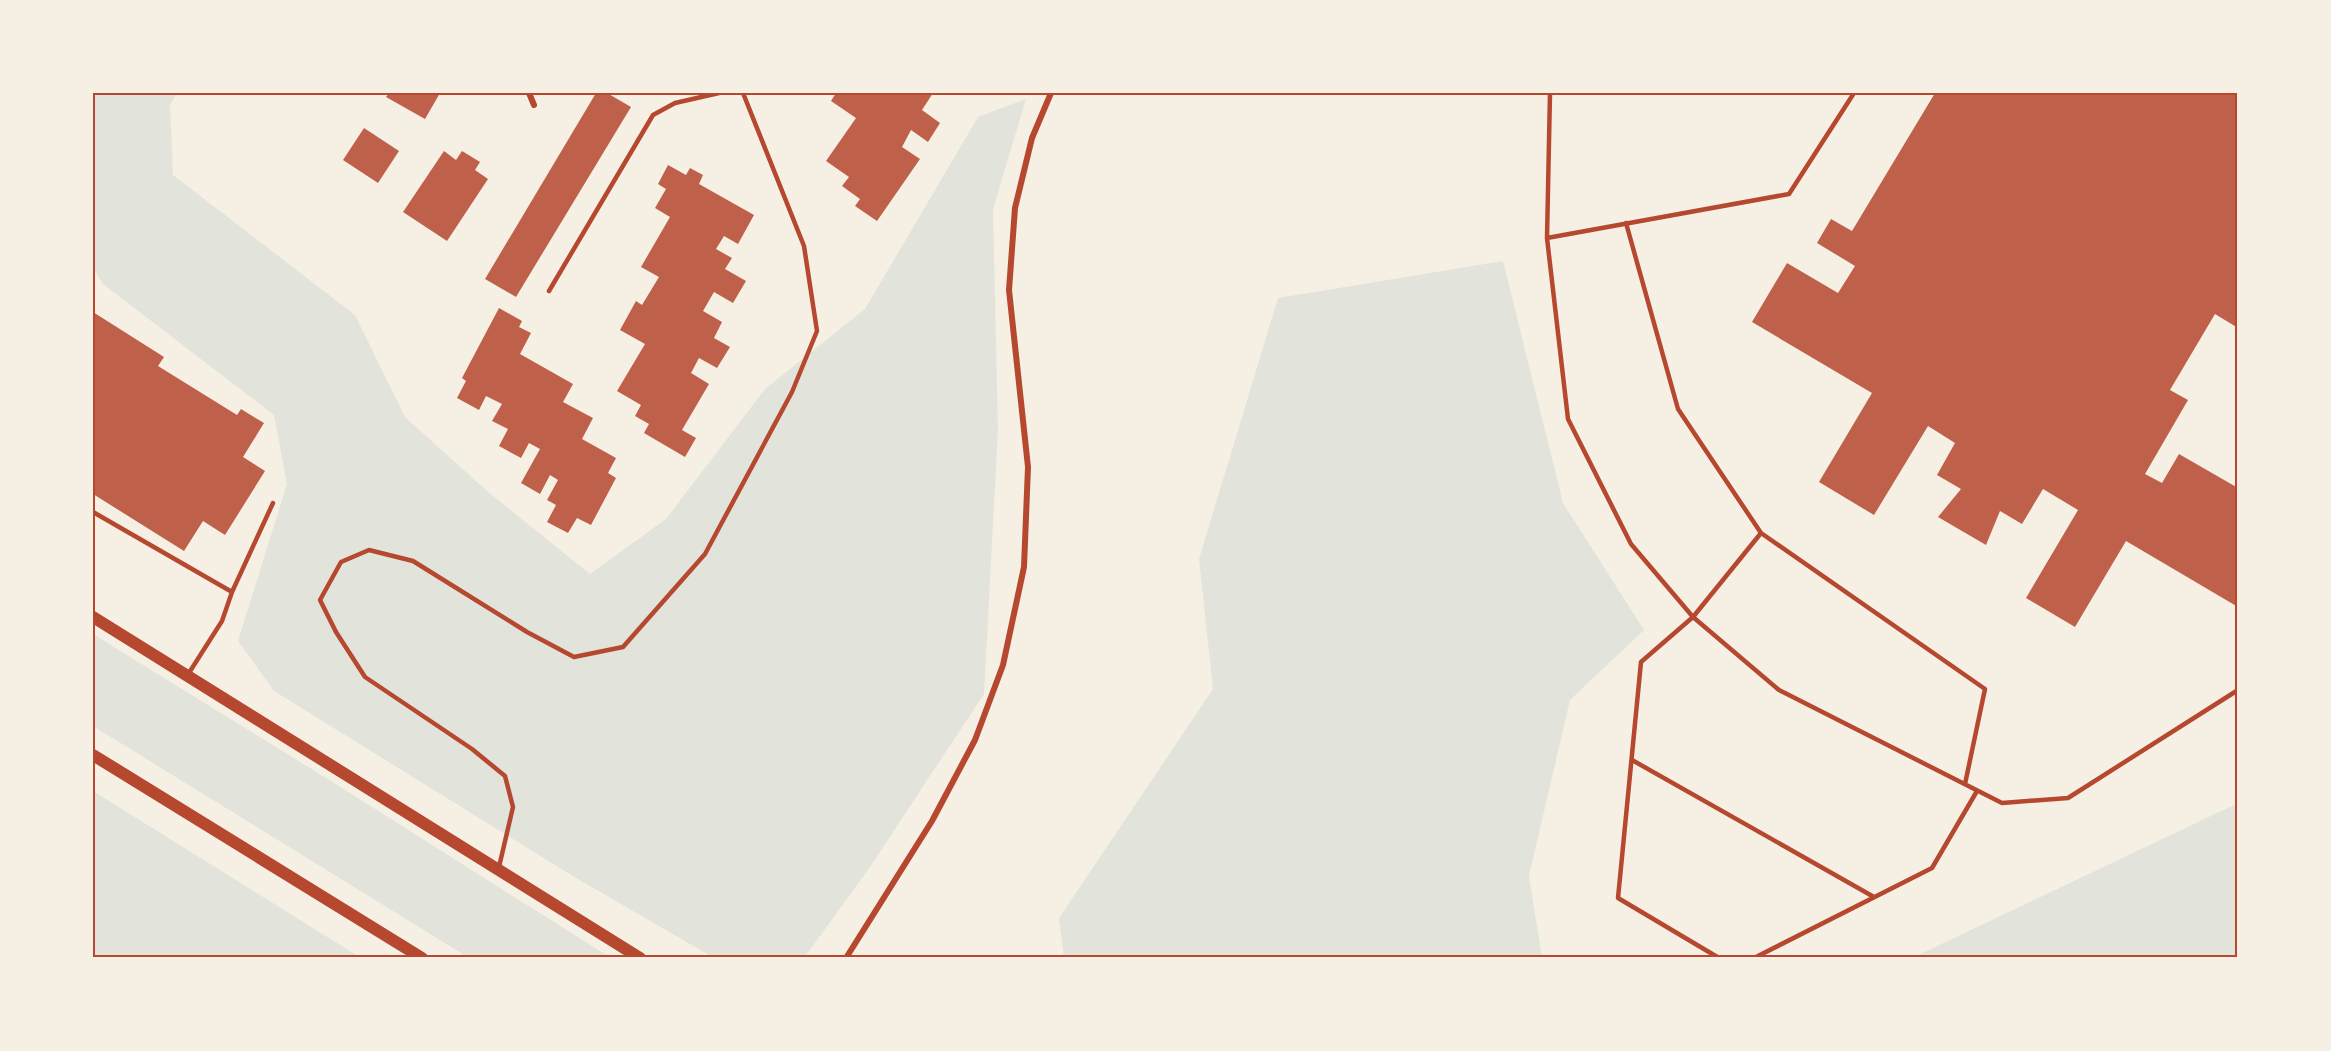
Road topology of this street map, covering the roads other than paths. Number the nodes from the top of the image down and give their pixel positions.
1 (529, 93) edge
2 (719, 93) edge
3 (743, 93) edge
4 (1051, 93) edge
5 (1550, 93) edge
6 (1854, 93) edge
7 (534, 105) dead end
8 (1626, 223) junction
9 (1547, 238) junction
10 (549, 291) dead end
11 (273, 503) dead end
12 (93, 512) edge
13 (1761, 533) junction
14 (232, 591) junction
15 (93, 617) edge
16 (1693, 617) junction
17 (188, 676) junction
18 (2238, 690) edge
19 (93, 754) edge
20 (1632, 760) junction
21 (1965, 784) junction
22 (1977, 790) junction
23 (499, 870) junction
24 (1874, 897) junction
25 (422, 958) edge
26 (640, 958) edge
27 (846, 958) edge
28 (1719, 958) edge
29 (1754, 958) edge

1 - 7 street
2 - 10 lane
3 - 23 lane
4 - 27 street
5 - 9 lane
6 - 8 lane
8 - 9 lane
8 - 13 lane
9 - 16 lane
11 - 14 lane
12 - 14 lane
13 - 16 lane
13 - 21 lane
14 - 17 lane
15 - 17 main road
16 - 20 lane
16 - 21 lane
17 - 23 main road
18 - 22 lane
19 - 25 main road
20 - 24 lane
20 - 28 lane
21 - 22 lane
22 - 24 lane
23 - 26 main road
24 - 29 lane

